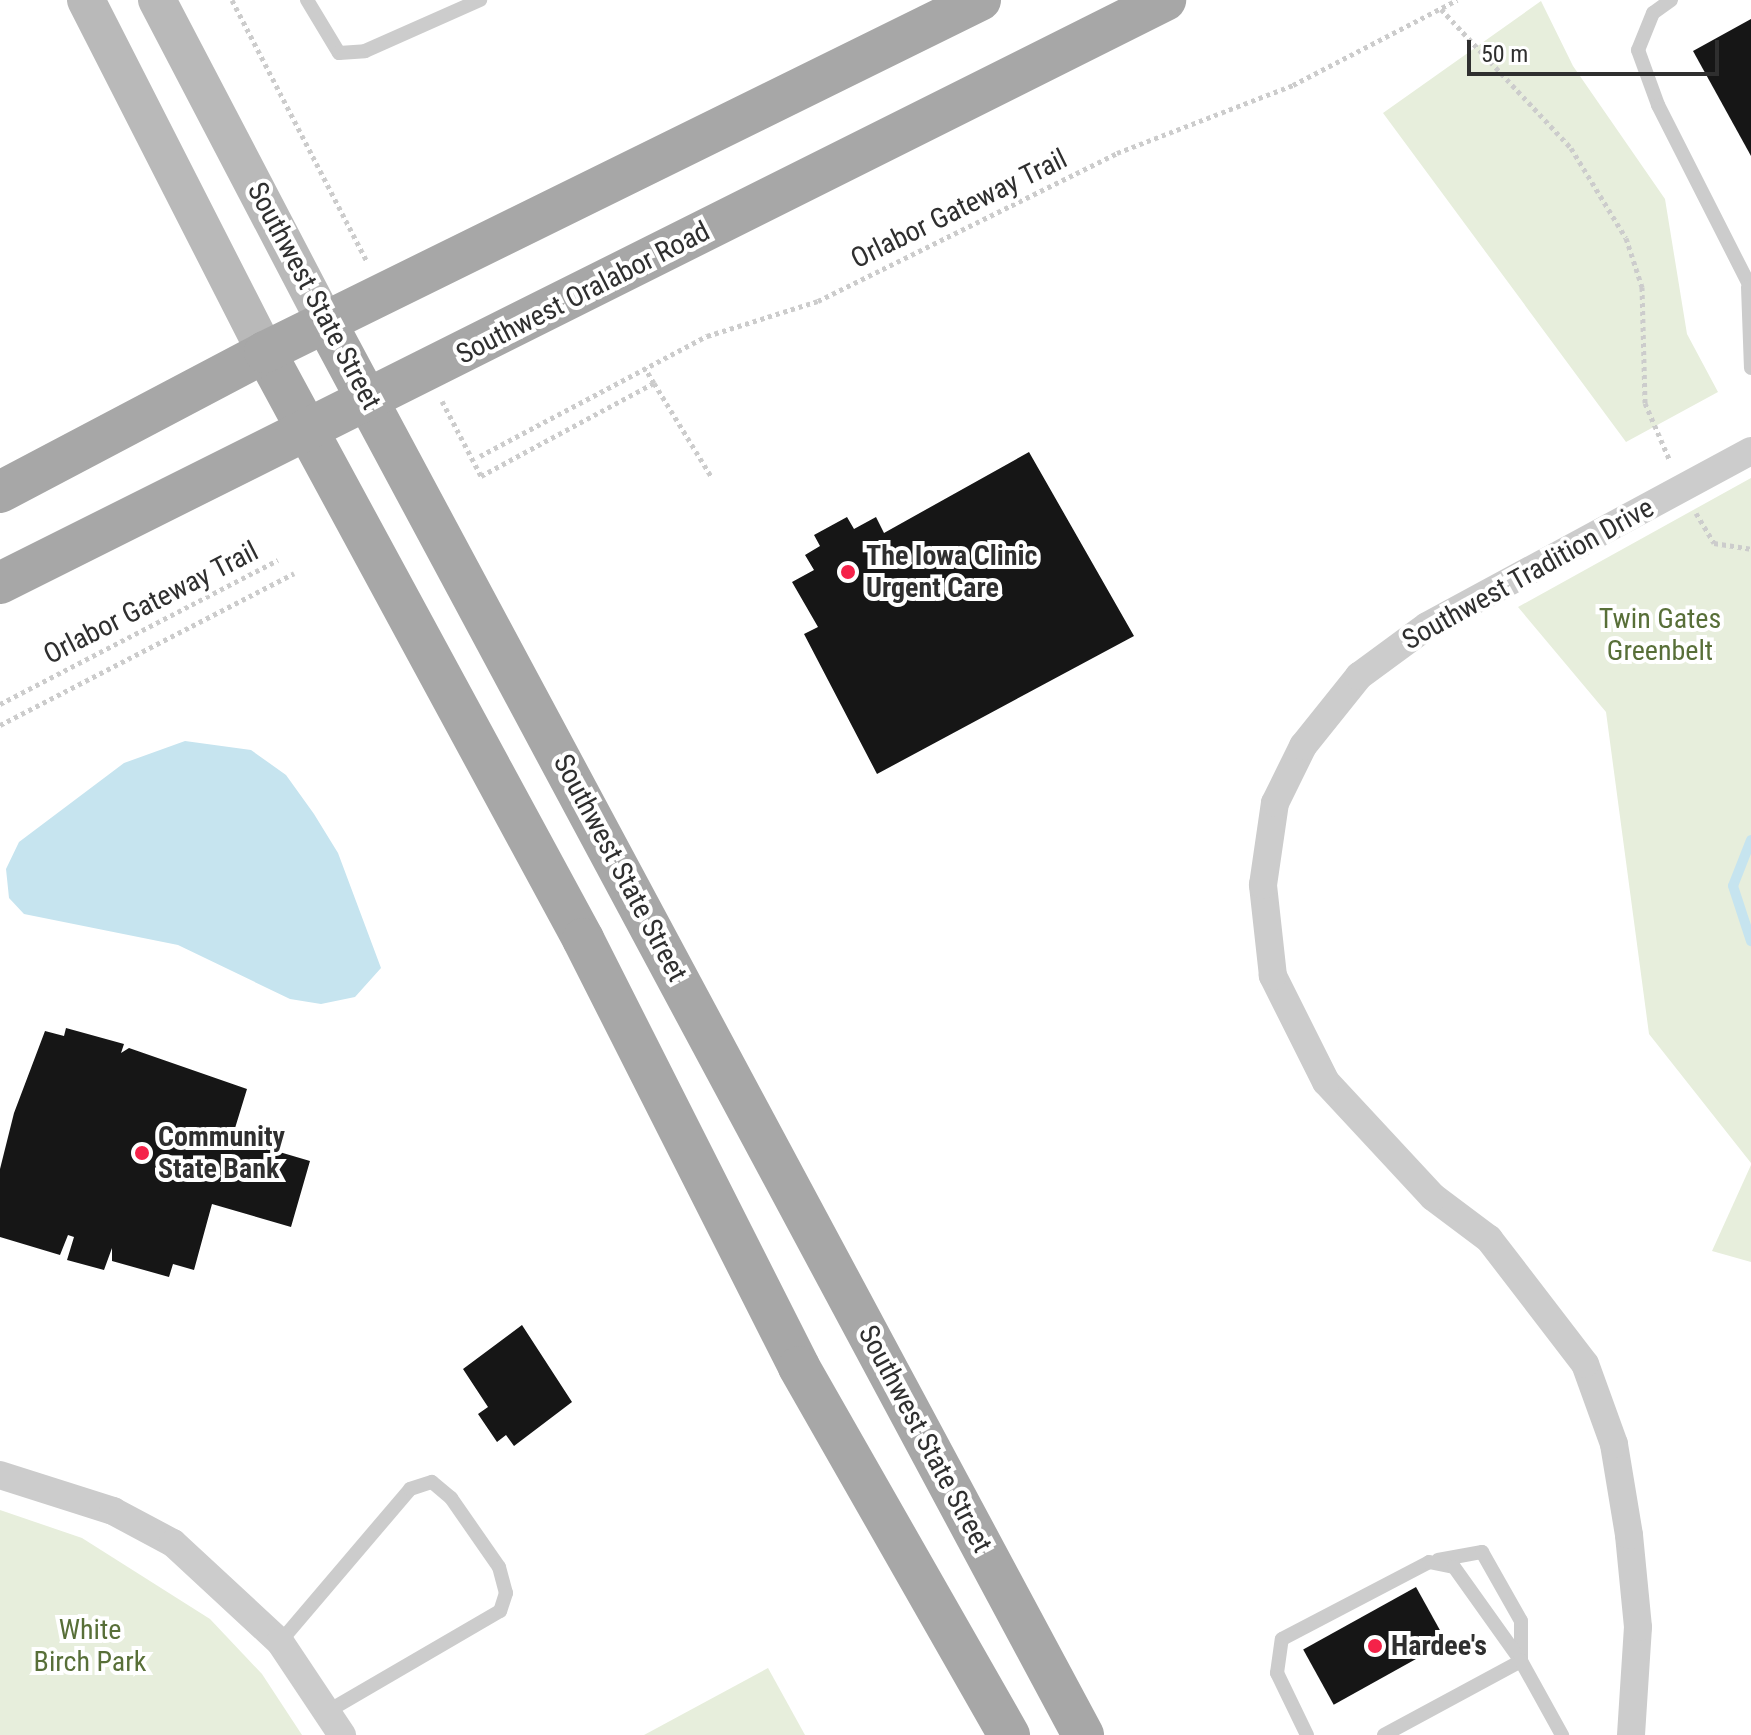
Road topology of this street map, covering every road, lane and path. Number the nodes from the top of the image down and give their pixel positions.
1 (86, 0) edge
2 (157, 0) edge
3 (177, 0) edge
4 (232, 0) edge
5 (307, 0) edge
6 (980, 0) edge
7 (1165, 0) edge
8 (1457, 0) edge
9 (1671, 0) edge
10 (473, 1) edge
11 (1441, 9) junction
12 (191, 60) junction
13 (359, 247) dead end
14 (1750, 288) edge
15 (326, 323) junction
16 (265, 352) junction
17 (645, 368) junction
18 (1751, 368) edge
19 (654, 383) junction
20 (370, 400) junction
21 (444, 406) dead end
22 (306, 430) junction
23 (1751, 451) edge
24 (480, 456) dead end
25 (711, 476) dead end
26 (1682, 489) junction
27 (0, 492) edge
28 (1751, 549) edge
29 (278, 560) dead end
30 (294, 573) dead end
31 (0, 583) edge
32 (0, 704) edge
33 (0, 725) edge
34 (0, 1475) edge
35 (1429, 1562) junction
36 (280, 1642) junction
37 (1521, 1661) junction
38 (336, 1723) edge
39 (1009, 1735) edge
40 (1083, 1735) edge
41 (1307, 1735) edge
42 (1384, 1735) edge
43 (1562, 1735) edge
44 (1631, 1735) edge

1 - 16 main road
2 - 12 main road, Southwest State Street
3 - 12 lane
4 - 13 path
5 - 10 lane
6 - 15 main road
7 - 20 main road, Southwest Oralabor Road
8 - 11 path, Orlabor Gateway Trail
9 - 14 lane
11 - 17 path, Orlabor Gateway Trail
11 - 26 path
12 - 15 main road, Southwest State Street
14 - 18 lane
15 - 16 main road
15 - 20 main road, Southwest State Street
16 - 22 main road
16 - 27 main road
17 - 19 path
17 - 24 path, Orlabor Gateway Trail
19 - 21 path
19 - 25 path
20 - 22 main road, Southwest Oralabor Road
20 - 40 main road, Southwest State Street
22 - 31 main road, Southwest Oralabor Road
22 - 39 main road
23 - 26 street, Southwest Tradition Drive
26 - 28 path
26 - 44 street, Southwest Tradition Drive
29 - 32 path, Orlabor Gateway Trail
30 - 33 path
34 - 36 street
35 - 37 lane
35 - 37 lane
35 - 41 lane
36 - 38 street
36 - 38 lane
37 - 42 lane
37 - 43 lane

